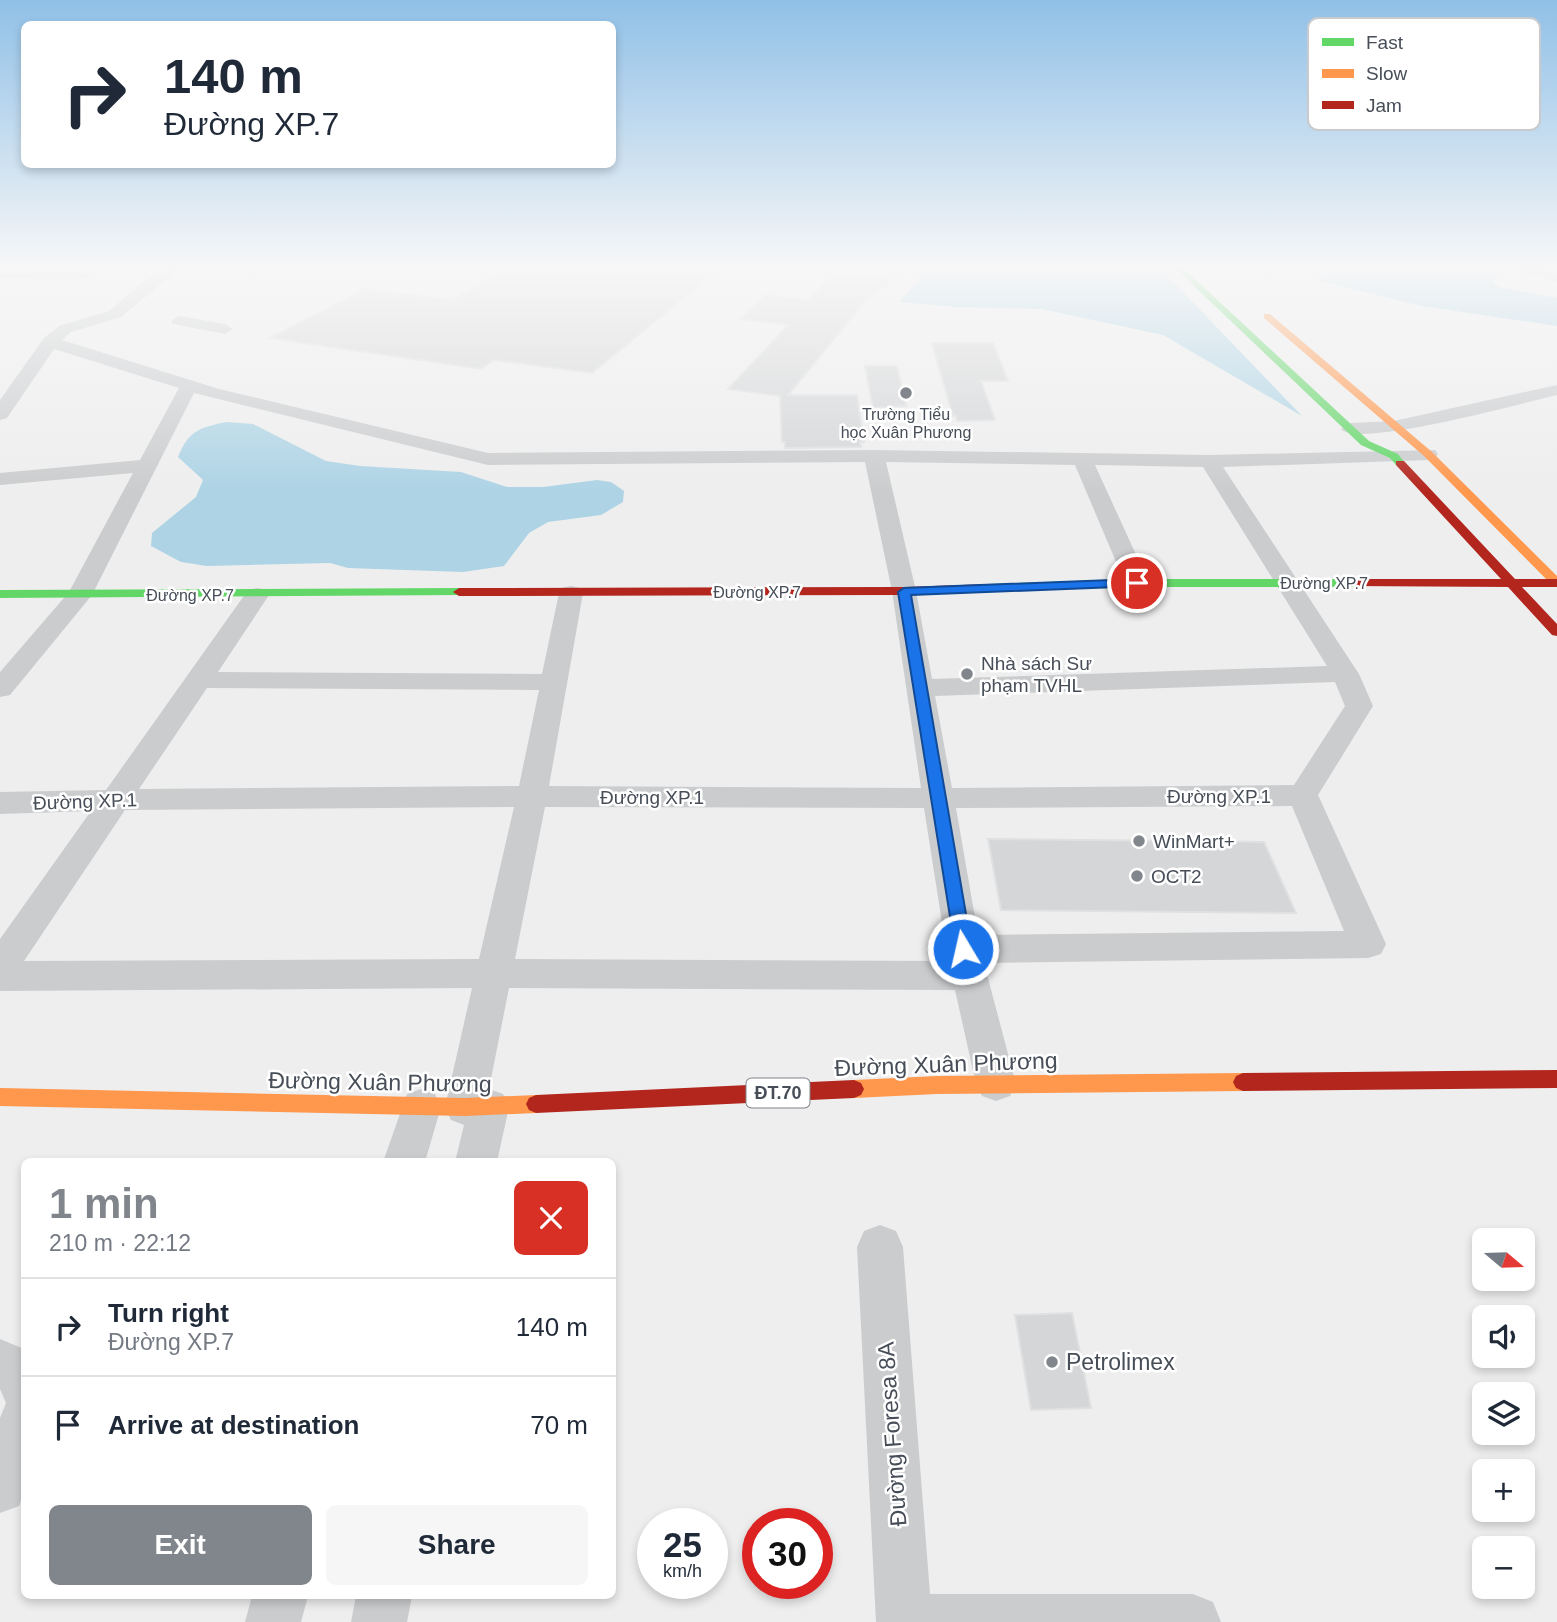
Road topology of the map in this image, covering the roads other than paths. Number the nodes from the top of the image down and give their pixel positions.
1 (50, 342) joint
2 (1258, 342) edge
3 (1296, 342) edge
4 (189, 386) junction
5 (1557, 390) edge
6 (0, 414) edge
7 (1394, 427) junction
8 (1351, 429) junction
9 (1428, 454) junction
10 (874, 456) junction
11 (1394, 456) junction
12 (1083, 461) junction
13 (1209, 461) junction
14 (148, 466) junction
15 (0, 479) edge
16 (1137, 583) junction
17 (1288, 583) junction
18 (1557, 583) edge
19 (1513, 584) junction
20 (904, 592) junction
21 (571, 593) junction
22 (0, 594) edge
23 (257, 595) junction
24 (80, 596) junction
25 (1557, 632) edge
26 (1345, 674) junction
27 (198, 680) junction
28 (554, 682) junction
29 (920, 688) junction
30 (0, 690) edge
31 (1303, 795) junction
32 (532, 797) junction
33 (938, 798) junction
34 (116, 799) junction
35 (0, 803) edge
36 (966, 963) junction
37 (0, 967) edge
38 (495, 973) junction
39 (0, 976) edge
40 (1557, 1079) edge
41 (996, 1084) junction
42 (0, 1097) edge
43 (421, 1107) junction
44 (477, 1107) junction
45 (405, 1158) edge
46 (476, 1158) edge
47 (880, 1247) dead end
48 (0, 1363) edge
49 (21, 1374) edge
50 (21, 1441) edge
51 (0, 1487) edge
52 (279, 1599) edge
53 (383, 1599) edge
54 (273, 1622) edge
55 (379, 1622) edge
56 (904, 1622) edge
57 (930, 1622) edge
58 (1193, 1622) edge

1 - 4 street
1 - 6 street
2 - 8 street
3 - 7 street
4 - 10 street
4 - 14 street
5 - 7 street
7 - 8 street
7 - 9 street
8 - 11 street
9 - 11 street
9 - 18 street
10 - 12 street
10 - 20 street
11 - 13 street
11 - 19 street
12 - 13 street
12 - 16 street
13 - 17 street
14 - 15 street
14 - 24 street
16 - 17 street, Đường XP.7
16 - 20 street, Đường XP.7
17 - 19 street, Đường XP.7
17 - 26 street
18 - 19 street, Đường XP.7
19 - 25 street
20 - 21 street, Đường XP.7
20 - 29 street
21 - 23 street, Đường XP.7
21 - 28 street
22 - 24 street, Đường XP.7
23 - 24 street, Đường XP.7
23 - 27 street
24 - 30 street
26 - 29 street
26 - 31 street
27 - 28 street
27 - 34 street
28 - 32 street
29 - 33 street
31 - 33 street, Đường XP.1
31 - 36 street
32 - 33 street, Đường XP.1
32 - 34 street, Đường XP.1
32 - 38 street
33 - 36 street
34 - 35 street, Đường XP.1
34 - 37 street
36 - 38 street
36 - 41 street
38 - 39 street
38 - 44 street
40 - 41 street, Đường Xuân Phương / ĐT.70
41 - 44 street, Đường Xuân Phương / ĐT.70
42 - 43 street, Đường Xuân Phương / ĐT.70
43 - 44 street, Đường Xuân Phương / ĐT.70
43 - 45 street
44 - 46 street
47 - 56 street, Đường Foresa 8A
48 - 49 street
50 - 51 street
52 - 54 street
53 - 55 street
57 - 58 street

